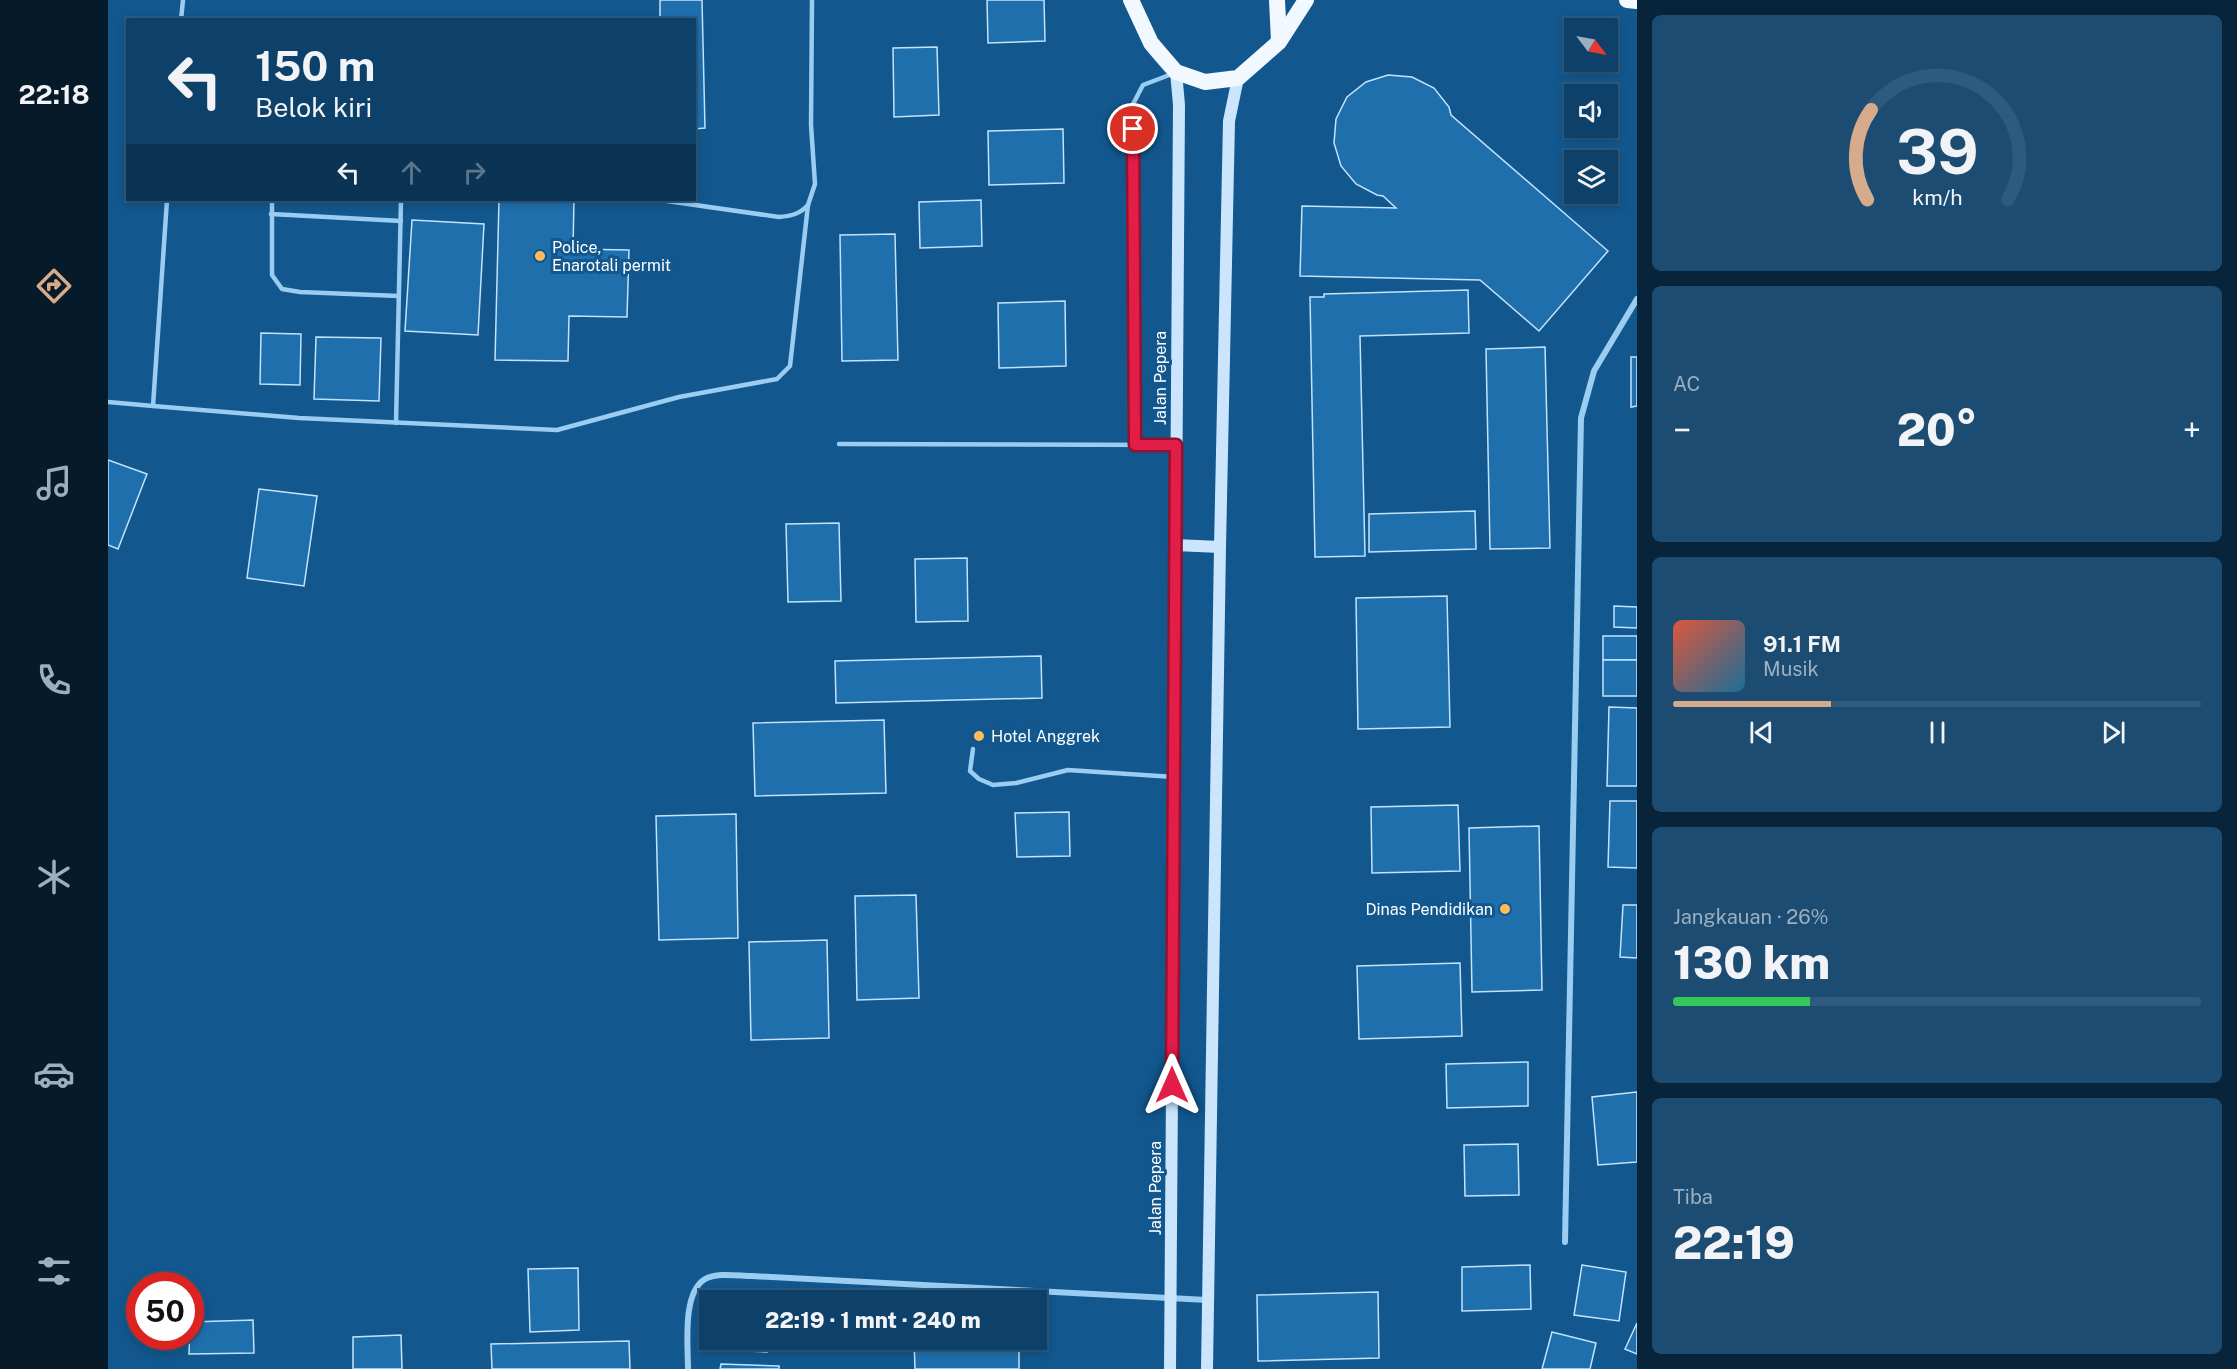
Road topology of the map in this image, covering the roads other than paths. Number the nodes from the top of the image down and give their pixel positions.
1 (183, 0) edge
2 (813, 0) edge
3 (1131, 0) edge
4 (1147, 0) edge
5 (1277, 0) edge
6 (1306, 0) edge
7 (1627, 0) edge
8 (1637, 1) edge
9 (181, 18) edge
10 (1141, 18) junction
11 (1279, 42) junction
12 (1176, 72) junction
13 (1238, 78) junction
14 (166, 201) edge
15 (272, 201) edge
16 (401, 201) edge
17 (667, 201) edge
18 (808, 205) junction
19 (271, 214) junction
20 (401, 221) junction
21 (399, 296) junction
22 (1637, 299) edge
23 (108, 402) edge
24 (153, 406) junction
25 (396, 423) junction
26 (840, 444) dead end
27 (1135, 445) junction
28 (1176, 445) junction
29 (1175, 545) junction
30 (1220, 548) junction
31 (973, 749) dead end
32 (1174, 777) junction
33 (1564, 1242) dead end
34 (1171, 1298) junction
35 (1207, 1300) junction
36 (688, 1369) edge
37 (1170, 1369) edge
38 (1207, 1369) edge

1 - 9 lane
2 - 18 lane
3 - 10 highway
4 - 10 highway
5 - 11 highway
6 - 11 highway
7 - 8 highway
10 - 12 highway
11 - 13 highway
12 - 13 highway
12 - 27 lane
12 - 28 main road, Jalan Pepera
13 - 30 main road
14 - 24 lane
15 - 19 lane
16 - 20 lane
17 - 18 lane
18 - 25 lane
19 - 20 lane
19 - 21 lane
20 - 21 lane
21 - 25 lane
22 - 33 street
23 - 24 lane
24 - 25 lane
26 - 27 lane
27 - 28 lane
28 - 29 main road, Jalan Pepera
29 - 30 main road
29 - 32 main road, Jalan Pepera
30 - 35 main road
31 - 32 lane
32 - 34 main road, Jalan Pepera
34 - 35 street
34 - 36 street
34 - 37 main road, Jalan Pepera
35 - 38 main road

